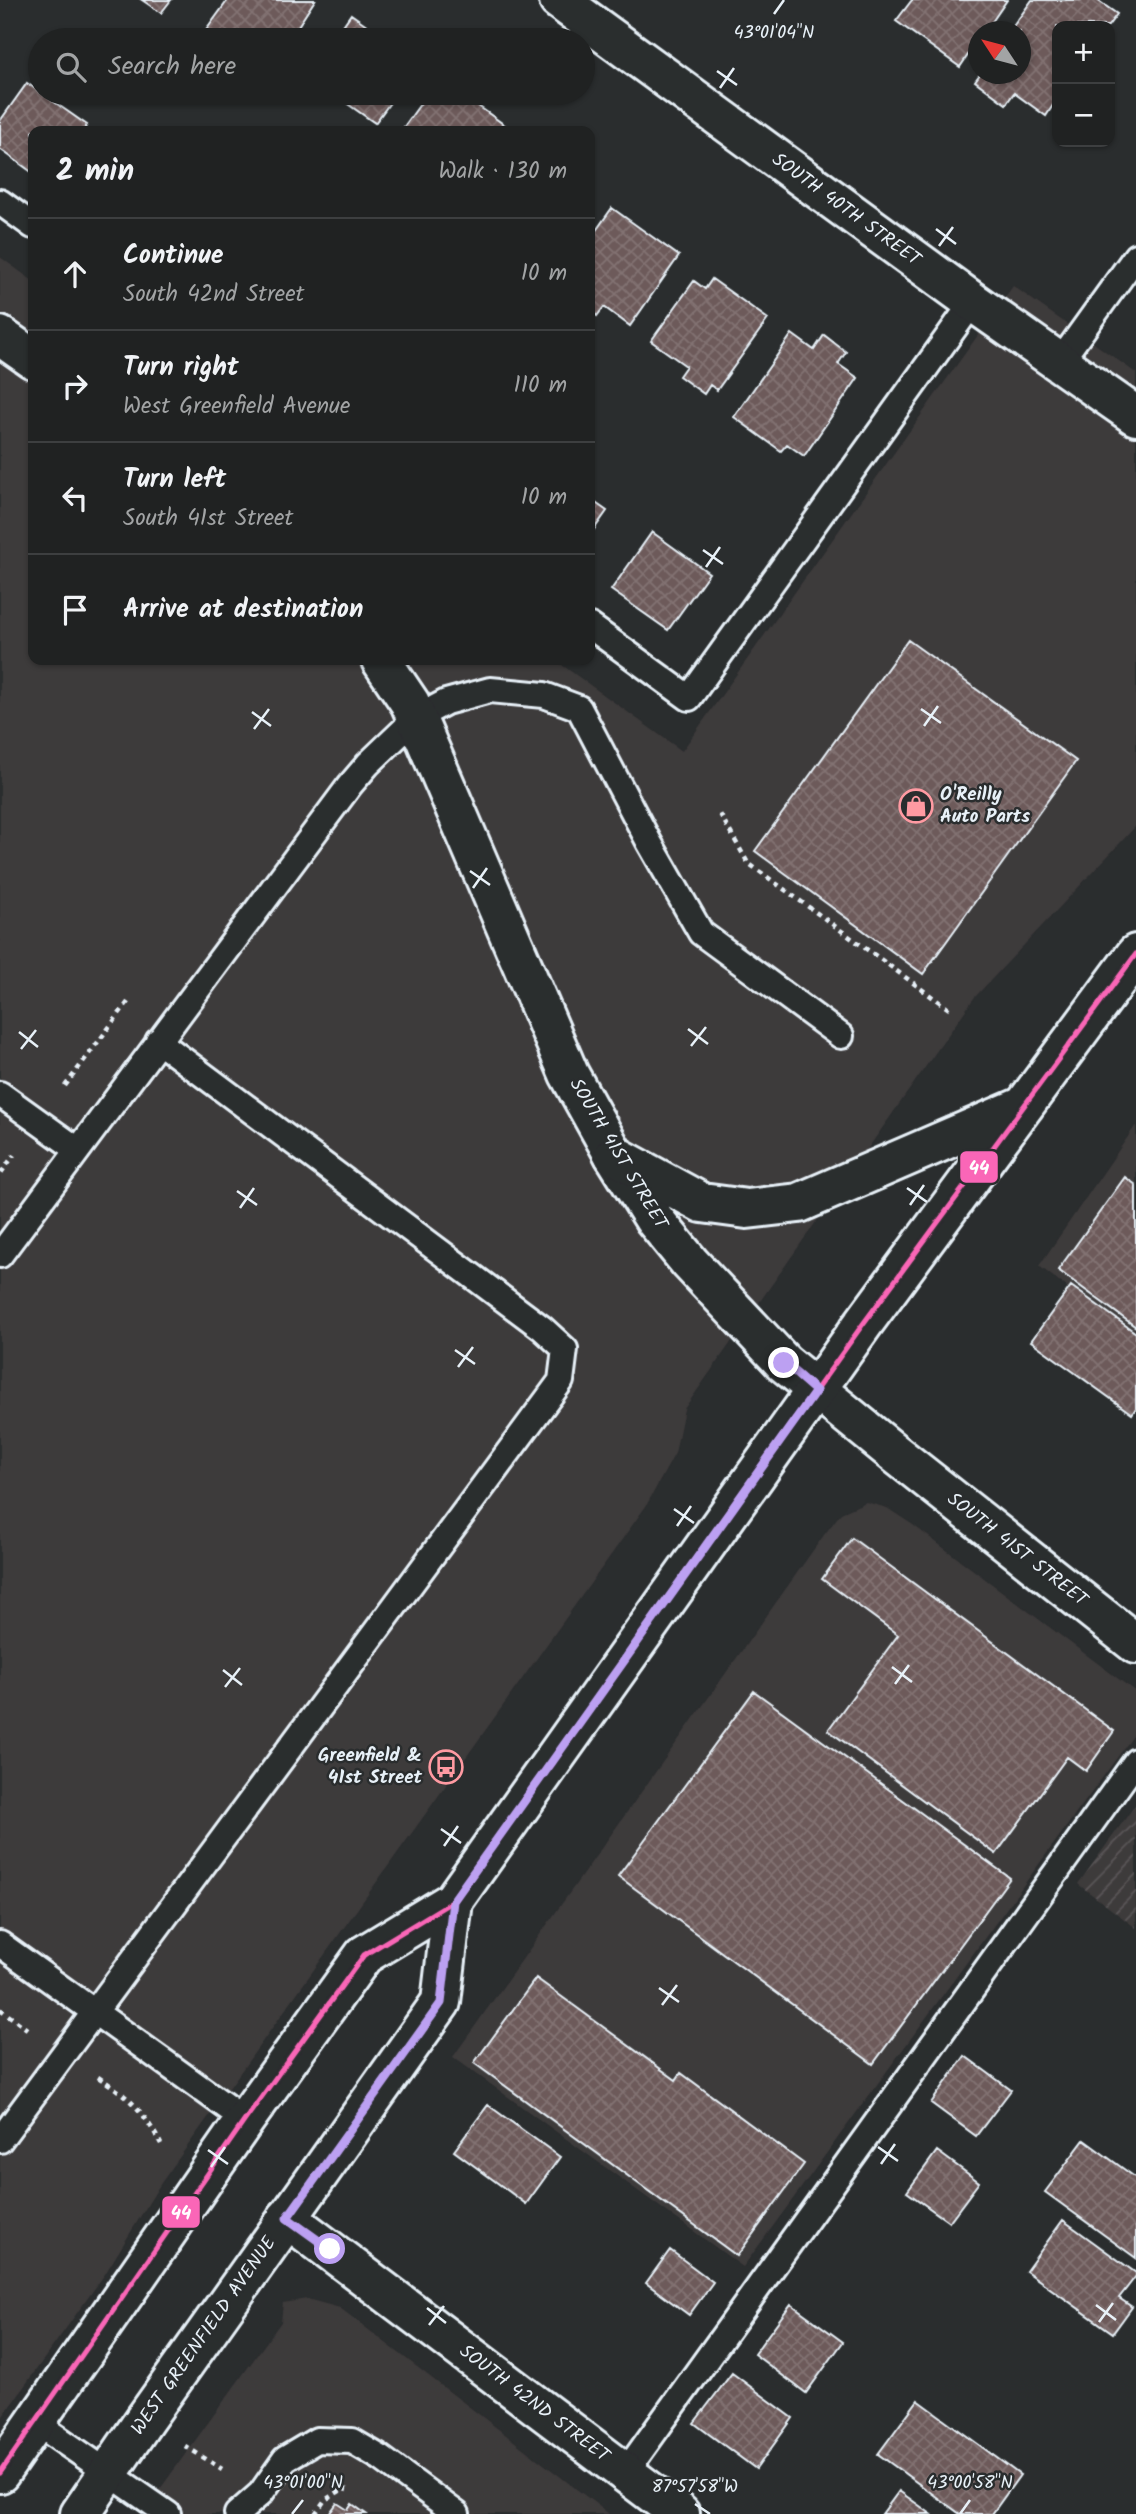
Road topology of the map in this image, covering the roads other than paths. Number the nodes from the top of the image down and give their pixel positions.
1 (559, 0) edge
2 (0, 202) edge
3 (28, 222) edge
4 (1136, 256) edge
5 (973, 302) junction
6 (0, 336) edge
7 (28, 356) edge
8 (1059, 363) junction
9 (1136, 416) edge
10 (595, 630) edge
11 (384, 665) edge
12 (416, 718) junction
13 (1136, 954) edge
14 (841, 1036) dead end
15 (158, 1041) junction
16 (0, 1094) edge
17 (1026, 1105) junction
18 (78, 1150) junction
19 (614, 1155) junction
20 (0, 1255) edge
21 (816, 1391) junction
22 (1136, 1644) edge
23 (1136, 1761) edge
24 (453, 1901) junction
25 (0, 1944) edge
26 (95, 2012) junction
27 (245, 2120) junction
28 (0, 2140) edge
29 (287, 2218) junction
30 (35, 2423) junction
31 (0, 2473) edge
32 (108, 2473) junction
33 (625, 2473) junction
34 (80, 2514) edge
35 (168, 2514) edge
36 (237, 2514) edge
37 (457, 2514) edge
38 (680, 2514) edge

1 - 5 main road, SOUTH 40TH STREET
2 - 3 lane
4 - 8 lane
5 - 8 main road, SOUTH 40TH STREET
5 - 10 lane
6 - 7 main road
8 - 9 main road, SOUTH 40TH STREET
11 - 12 main road, SOUTH 41ST STREET
12 - 14 lane
12 - 15 lane
12 - 19 main road, SOUTH 41ST STREET
13 - 17 main road, WEST GREENFIELD AVENUE
15 - 18 lane
15 - 26 lane
16 - 18 lane
17 - 19 main road
17 - 21 main road, WEST GREENFIELD AVENUE
18 - 20 lane
19 - 21 main road, SOUTH 41ST STREET
21 - 22 main road, SOUTH 41ST STREET
21 - 24 main road, WEST GREENFIELD AVENUE
23 - 33 lane
24 - 27 main road, WEST GREENFIELD AVENUE
24 - 29 main road, WEST GREENFIELD AVENUE
25 - 26 lane
26 - 27 lane
26 - 28 lane
27 - 30 main road, WEST GREENFIELD AVENUE
29 - 32 main road, WEST GREENFIELD AVENUE
29 - 33 main road, SOUTH 42ND STREET
30 - 31 main road, WEST GREENFIELD AVENUE
30 - 32 lane
32 - 34 main road, WEST GREENFIELD AVENUE
32 - 35 lane
33 - 38 main road, SOUTH 42ND STREET
36 - 37 lane

